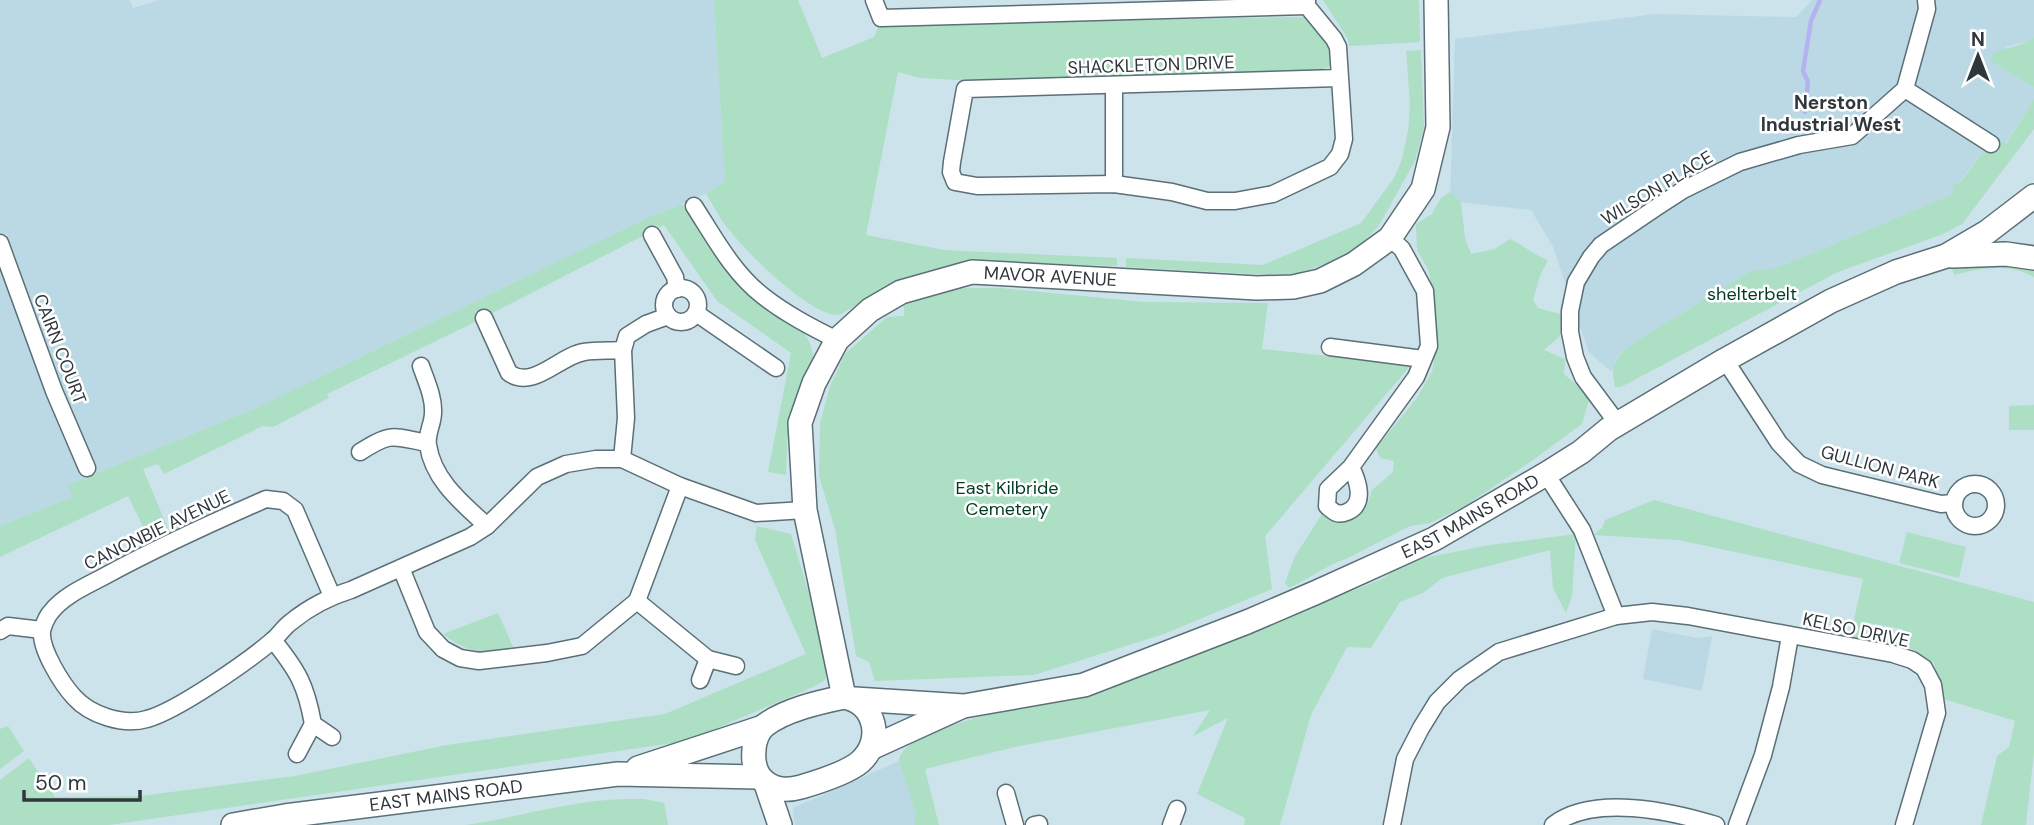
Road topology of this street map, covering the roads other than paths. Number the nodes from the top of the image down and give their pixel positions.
1 (874, 0) edge
2 (1436, 0) edge
3 (1926, 0) edge
4 (1307, 3) edge
5 (1339, 78) junction
6 (1114, 86) junction
7 (1905, 89) junction
8 (1991, 144) dead end
9 (1114, 184) junction
10 (2034, 195) edge
11 (694, 206) dead end
12 (652, 235) dead end
13 (1390, 238) junction
14 (0, 243) edge
15 (1946, 256) junction
16 (2034, 258) edge
17 (677, 289) junction
18 (696, 313) junction
19 (668, 316) junction
20 (484, 318) dead end
21 (837, 340) junction
22 (1330, 347) dead end
23 (622, 350) junction
24 (1423, 359) junction
25 (1725, 360) junction
26 (421, 366) dead end
27 (776, 368) dead end
28 (1618, 424) junction
29 (427, 443) junction
30 (360, 452) dead end
31 (621, 459) junction
32 (1351, 467) dead end
33 (87, 468) dead end
34 (1546, 474) junction
35 (680, 486) junction
36 (1954, 503) dead end
37 (805, 510) junction
38 (486, 526) junction
39 (401, 568) junction
40 (332, 596) junction
41 (637, 601) junction
42 (1616, 616) junction
43 (42, 630) junction
44 (0, 632) edge
45 (1790, 636) junction
46 (273, 640) junction
47 (708, 659) junction
48 (736, 666) dead end
49 (700, 680) dead end
50 (849, 698) junction
51 (964, 706) junction
52 (313, 724) junction
53 (763, 727) junction
54 (332, 737) dead end
55 (871, 748) junction
56 (297, 754) dead end
57 (618, 774) junction
58 (762, 780) junction
59 (1006, 793) dead end
60 (233, 825) edge
61 (780, 825) edge
62 (1015, 825) edge
63 (1392, 825) edge
64 (1553, 825) edge
65 (1716, 825) edge
66 (1737, 825) edge
67 (1904, 825) edge

1 - 4 street
2 - 13 main road, MAVOR AVENUE
3 - 7 street
4 - 5 street
5 - 6 street, SHACKLETON DRIVE
5 - 9 street
6 - 9 street
6 - 9 street, SHACKLETON DRIVE
7 - 8 street
7 - 28 street, WILSON PLACE
10 - 15 main road, EAST MAINS ROAD
11 - 21 street
12 - 17 street
13 - 21 main road, MAVOR AVENUE
13 - 24 street
14 - 33 street, CAIRN COURT
15 - 16 main road, EAST MAINS ROAD
15 - 25 main road, EAST MAINS ROAD
17 - 18 street
17 - 19 street
18 - 19 street
18 - 27 street
19 - 23 street
20 - 23 street
21 - 37 main road, MAVOR AVENUE
22 - 24 street
23 - 31 street
24 - 32 street
25 - 28 main road, EAST MAINS ROAD
25 - 36 street, GULLION PARK
26 - 29 street
28 - 34 main road, EAST MAINS ROAD
29 - 30 street
29 - 38 street
31 - 35 street
31 - 38 street
34 - 42 street
34 - 51 main road, EAST MAINS ROAD
35 - 37 street
35 - 41 street
37 - 50 main road, MAVOR AVENUE
38 - 39 street
39 - 40 street
39 - 41 street
40 - 43 street, CANONBIE AVENUE
40 - 46 street
41 - 47 street
42 - 45 street, KELSO DRIVE
42 - 63 street, KELSO DRIVE
43 - 44 street
43 - 46 street
45 - 66 street
45 - 67 street, KELSO DRIVE
46 - 52 street
47 - 48 street
47 - 49 street
50 - 51 main road, EAST MAINS ROAD
50 - 53 main road
50 - 55 main road
51 - 55 main road, EAST MAINS ROAD
52 - 54 street
52 - 56 street
53 - 57 main road, EAST MAINS ROAD
53 - 58 main road
55 - 58 main road
57 - 58 main road, EAST MAINS ROAD
57 - 60 main road, EAST MAINS ROAD
58 - 61 main road
59 - 62 street
64 - 65 street

